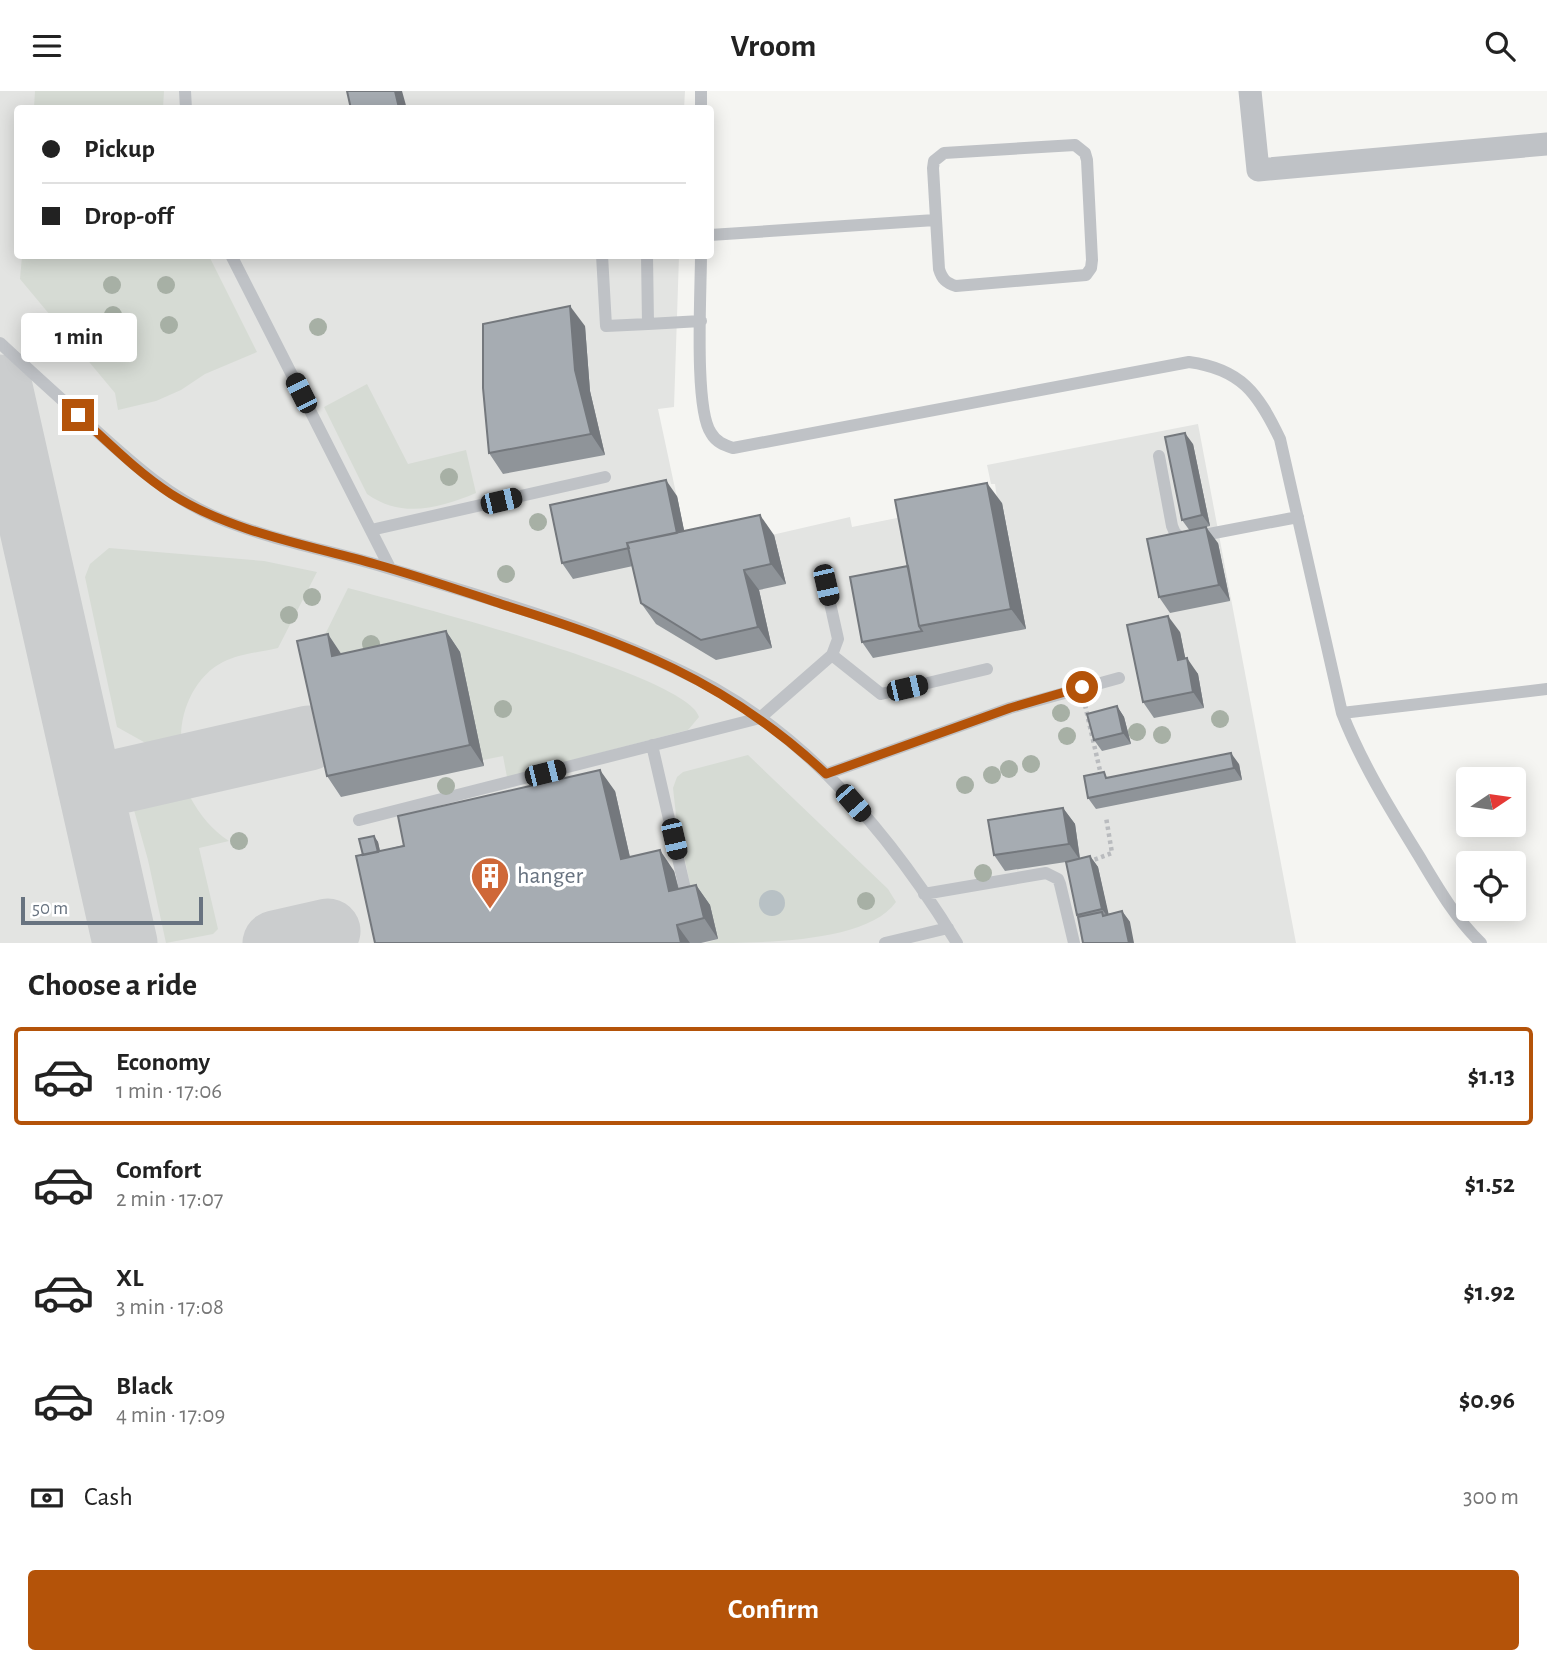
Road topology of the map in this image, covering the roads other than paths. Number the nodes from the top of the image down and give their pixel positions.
1 (1251, 91) edge
2 (1547, 144) edge
3 (935, 220) junction
4 (714, 235) edge
5 (233, 259) edge
6 (603, 259) edge
7 (647, 259) edge
8 (701, 259) edge
9 (701, 321) junction
10 (648, 324) junction
11 (0, 343) edge
12 (1159, 456) dead end
13 (605, 477) dead end
14 (1298, 517) junction
15 (371, 530) junction
16 (390, 568) junction
17 (826, 585) dead end
18 (832, 655) junction
19 (987, 669) dead end
20 (1119, 678) dead end
21 (1547, 689) edge
22 (1342, 713) junction
23 (760, 718) junction
24 (652, 745) junction
25 (826, 774) junction
26 (359, 820) dead end
27 (924, 894) junction
28 (690, 910) edge
29 (948, 927) junction
30 (885, 943) edge
31 (957, 943) edge
32 (1074, 943) edge
33 (1481, 943) edge

1 - 2 street
3 - 3 lane
3 - 4 lane
5 - 15 lane
6 - 10 lane
7 - 10 lane
8 - 9 lane
9 - 10 lane
9 - 14 lane
11 - 16 lane
12 - 14 lane
13 - 15 lane
14 - 22 lane
15 - 16 lane
16 - 23 lane
17 - 18 lane
18 - 19 lane
18 - 23 lane
20 - 25 lane
21 - 22 lane
22 - 33 lane
23 - 24 lane
23 - 25 lane
24 - 26 lane
24 - 28 lane
25 - 27 lane
27 - 29 lane
27 - 32 lane
29 - 30 lane
29 - 31 lane

